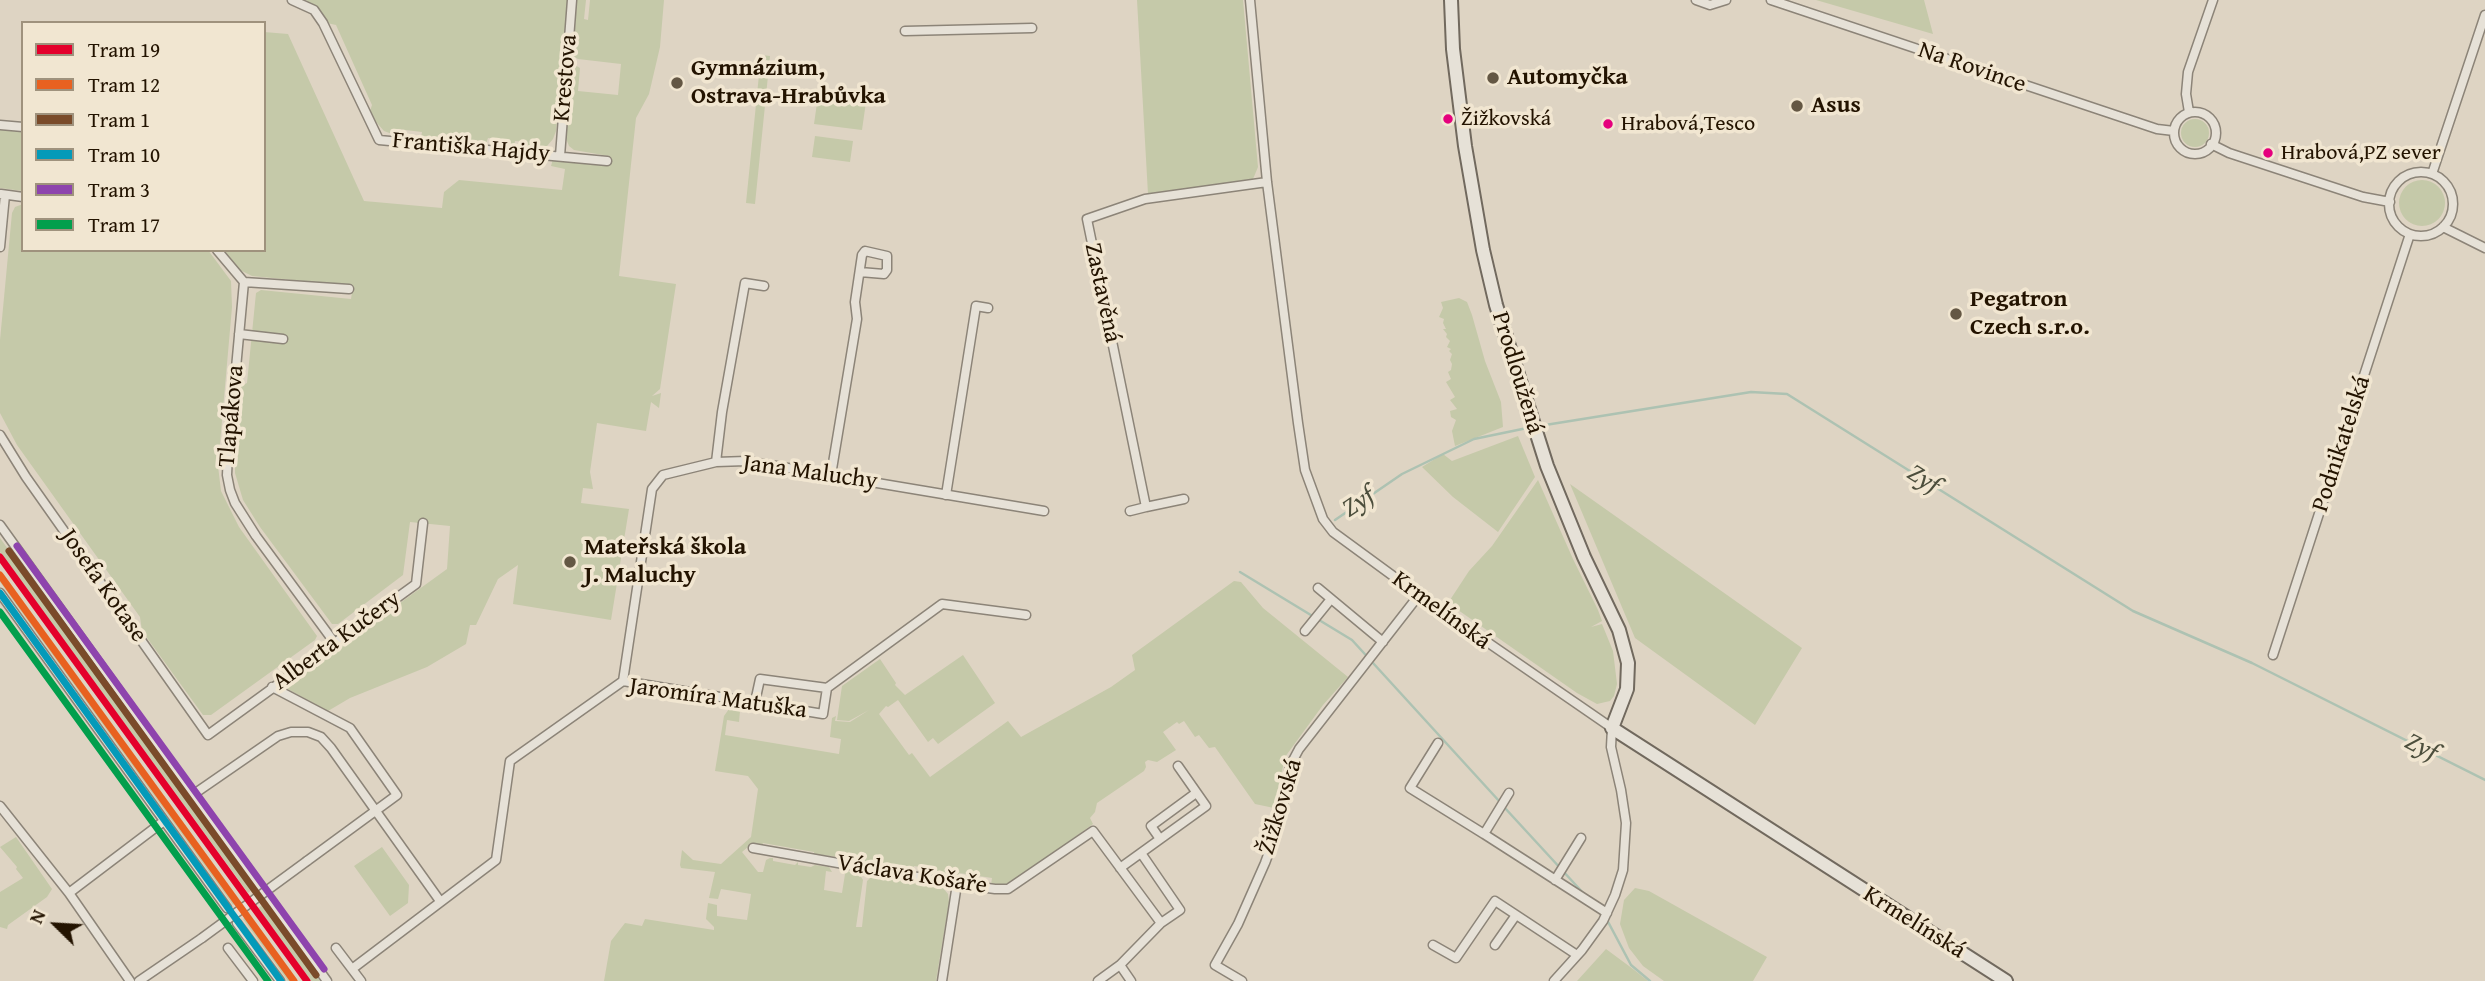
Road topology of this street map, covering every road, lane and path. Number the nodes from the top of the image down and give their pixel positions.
1 (292, 0) edge
2 (572, 0) edge
3 (1250, 0) edge
4 (1451, 0) edge
5 (1696, 0) edge
6 (1726, 0) edge
7 (1771, 0) edge
8 (2213, 0) edge
9 (2485, 15) edge
10 (1032, 28) dead end
11 (905, 31) dead end
12 (2189, 113) junction
13 (0, 125) edge
14 (21, 127) edge
15 (2174, 131) junction
16 (2211, 145) junction
17 (560, 156) junction
18 (607, 161) dead end
19 (2432, 174) junction
20 (1268, 181) junction
21 (3, 194) edge
22 (21, 197) edge
23 (2389, 202) junction
24 (2443, 227) junction
25 (2410, 234) junction
26 (0, 247) edge
27 (2485, 248) edge
28 (219, 252) edge
29 (860, 272) dead end
30 (244, 282) junction
31 (764, 286) dead end
32 (349, 289) dead end
33 (988, 308) dead end
34 (239, 334) junction
35 (283, 339) dead end
36 (0, 435) edge
37 (716, 462) junction
38 (831, 475) junction
39 (946, 495) junction
40 (1184, 499) dead end
41 (1146, 507) junction
42 (1044, 511) dead end
43 (1130, 511) dead end
44 (423, 523) dead end
45 (0, 525) edge
46 (1318, 589) dead end
47 (0, 593) edge
48 (1419, 595) junction
49 (1331, 599) junction
50 (1026, 615) dead end
51 (1305, 631) dead end
52 (334, 642) junction
53 (1382, 642) junction
54 (2273, 655) dead end
55 (623, 681) junction
56 (272, 687) junction
57 (827, 688) junction
58 (755, 702) junction
59 (1612, 728) junction
60 (208, 735) joint
61 (1438, 743) dead end
62 (1178, 766) dead end
63 (1196, 793) junction
64 (1509, 793) dead end
65 (194, 794) junction
66 (0, 806) edge
67 (375, 811) junction
68 (164, 821) junction
69 (1484, 834) junction
70 (1581, 838) dead end
71 (1160, 839) junction
72 (753, 848) dead end
73 (1141, 853) junction
74 (1120, 868) junction
75 (1555, 880) junction
76 (957, 884) junction
77 (259, 886) dead end
78 (69, 893) junction
79 (269, 900) dead end
80 (440, 901) junction
81 (227, 908) dead end
82 (1607, 913) junction
83 (1516, 915) junction
84 (237, 923) dead end
85 (1161, 923) junction
86 (1433, 945) dead end
87 (1495, 946) dead end
88 (228, 948) dead end
89 (336, 948) dead end
90 (1577, 955) junction
91 (1456, 958) junction
92 (1120, 965) junction
93 (1465, 966) dead end
94 (352, 969) junction
95 (130, 981) edge
96 (139, 981) edge
97 (253, 981) edge
98 (280, 981) edge
99 (327, 981) edge
100 (361, 981) edge
101 (942, 981) edge
102 (1098, 981) edge
103 (1131, 981) edge
104 (1242, 981) edge
105 (1554, 981) edge
106 (2007, 981) edge

1 - 17 street, Františka Hajdy
2 - 17 street, Krestova
3 - 20 street, Krmelínská
4 - 59 main road, Prodloužená
5 - 6 street
7 - 15 street, Na Rovince
8 - 12 street
9 - 19 street
10 - 11 street
12 - 15 street
12 - 16 street
13 - 14 street
15 - 16 street
16 - 23 street
17 - 18 street, Františka Hajdy
19 - 23 street
19 - 24 street
20 - 41 street, Zastavěná
20 - 48 street, Krmelínská
21 - 22 street
21 - 26 street
23 - 25 street
24 - 25 street
24 - 27 street
25 - 54 street, Podnikatelská
28 - 30 street
29 - 38 street
30 - 32 street
30 - 34 street, Tlapákova
31 - 37 street
33 - 39 street
34 - 35 street
34 - 52 street, Tlapákova
36 - 60 street, Josefa Kotase
37 - 38 street, Jana Maluchy
37 - 55 street, Jana Maluchy
38 - 39 street, Jana Maluchy
39 - 42 street, Jana Maluchy
40 - 41 street
41 - 43 street
44 - 52 street, Alberta Kučery
45 - 65 street
46 - 49 street
47 - 68 street
48 - 53 street, Žižkovská
48 - 59 street, Krmelínská
49 - 51 street
49 - 53 street
50 - 57 street, Jaromíra Matuška
52 - 56 street, Alberta Kučery
53 - 104 street, Žižkovská
55 - 58 street, Jaromíra Matuška
55 - 80 street, Jaromíra Matuška
56 - 60 street, Alberta Kučery
56 - 67 street
57 - 58 street
57 - 58 street, Jaromíra Matuška
59 - 82 street
59 - 106 main road, Krmelínská
61 - 69 street
62 - 63 street
63 - 71 street
63 - 71 street
64 - 69 street
65 - 67 street
65 - 77 street
66 - 78 street
67 - 80 street
67 - 96 street, bridge
68 - 78 street
68 - 81 street
69 - 75 street
70 - 75 street
71 - 73 street
72 - 76 street, Václava Košaře
73 - 74 street
73 - 85 street
74 - 76 street, Václava Košaře
74 - 85 street, Václava Košaře
75 - 82 street
76 - 101 street
78 - 95 street
79 - 99 street
80 - 94 street, Jaromíra Matuška
82 - 90 street
83 - 87 street
83 - 90 street
83 - 91 street
84 - 98 street
85 - 92 street
86 - 91 street
88 - 97 street
89 - 94 street
90 - 105 street
91 - 93 street
92 - 102 street
92 - 103 street
94 - 100 street

